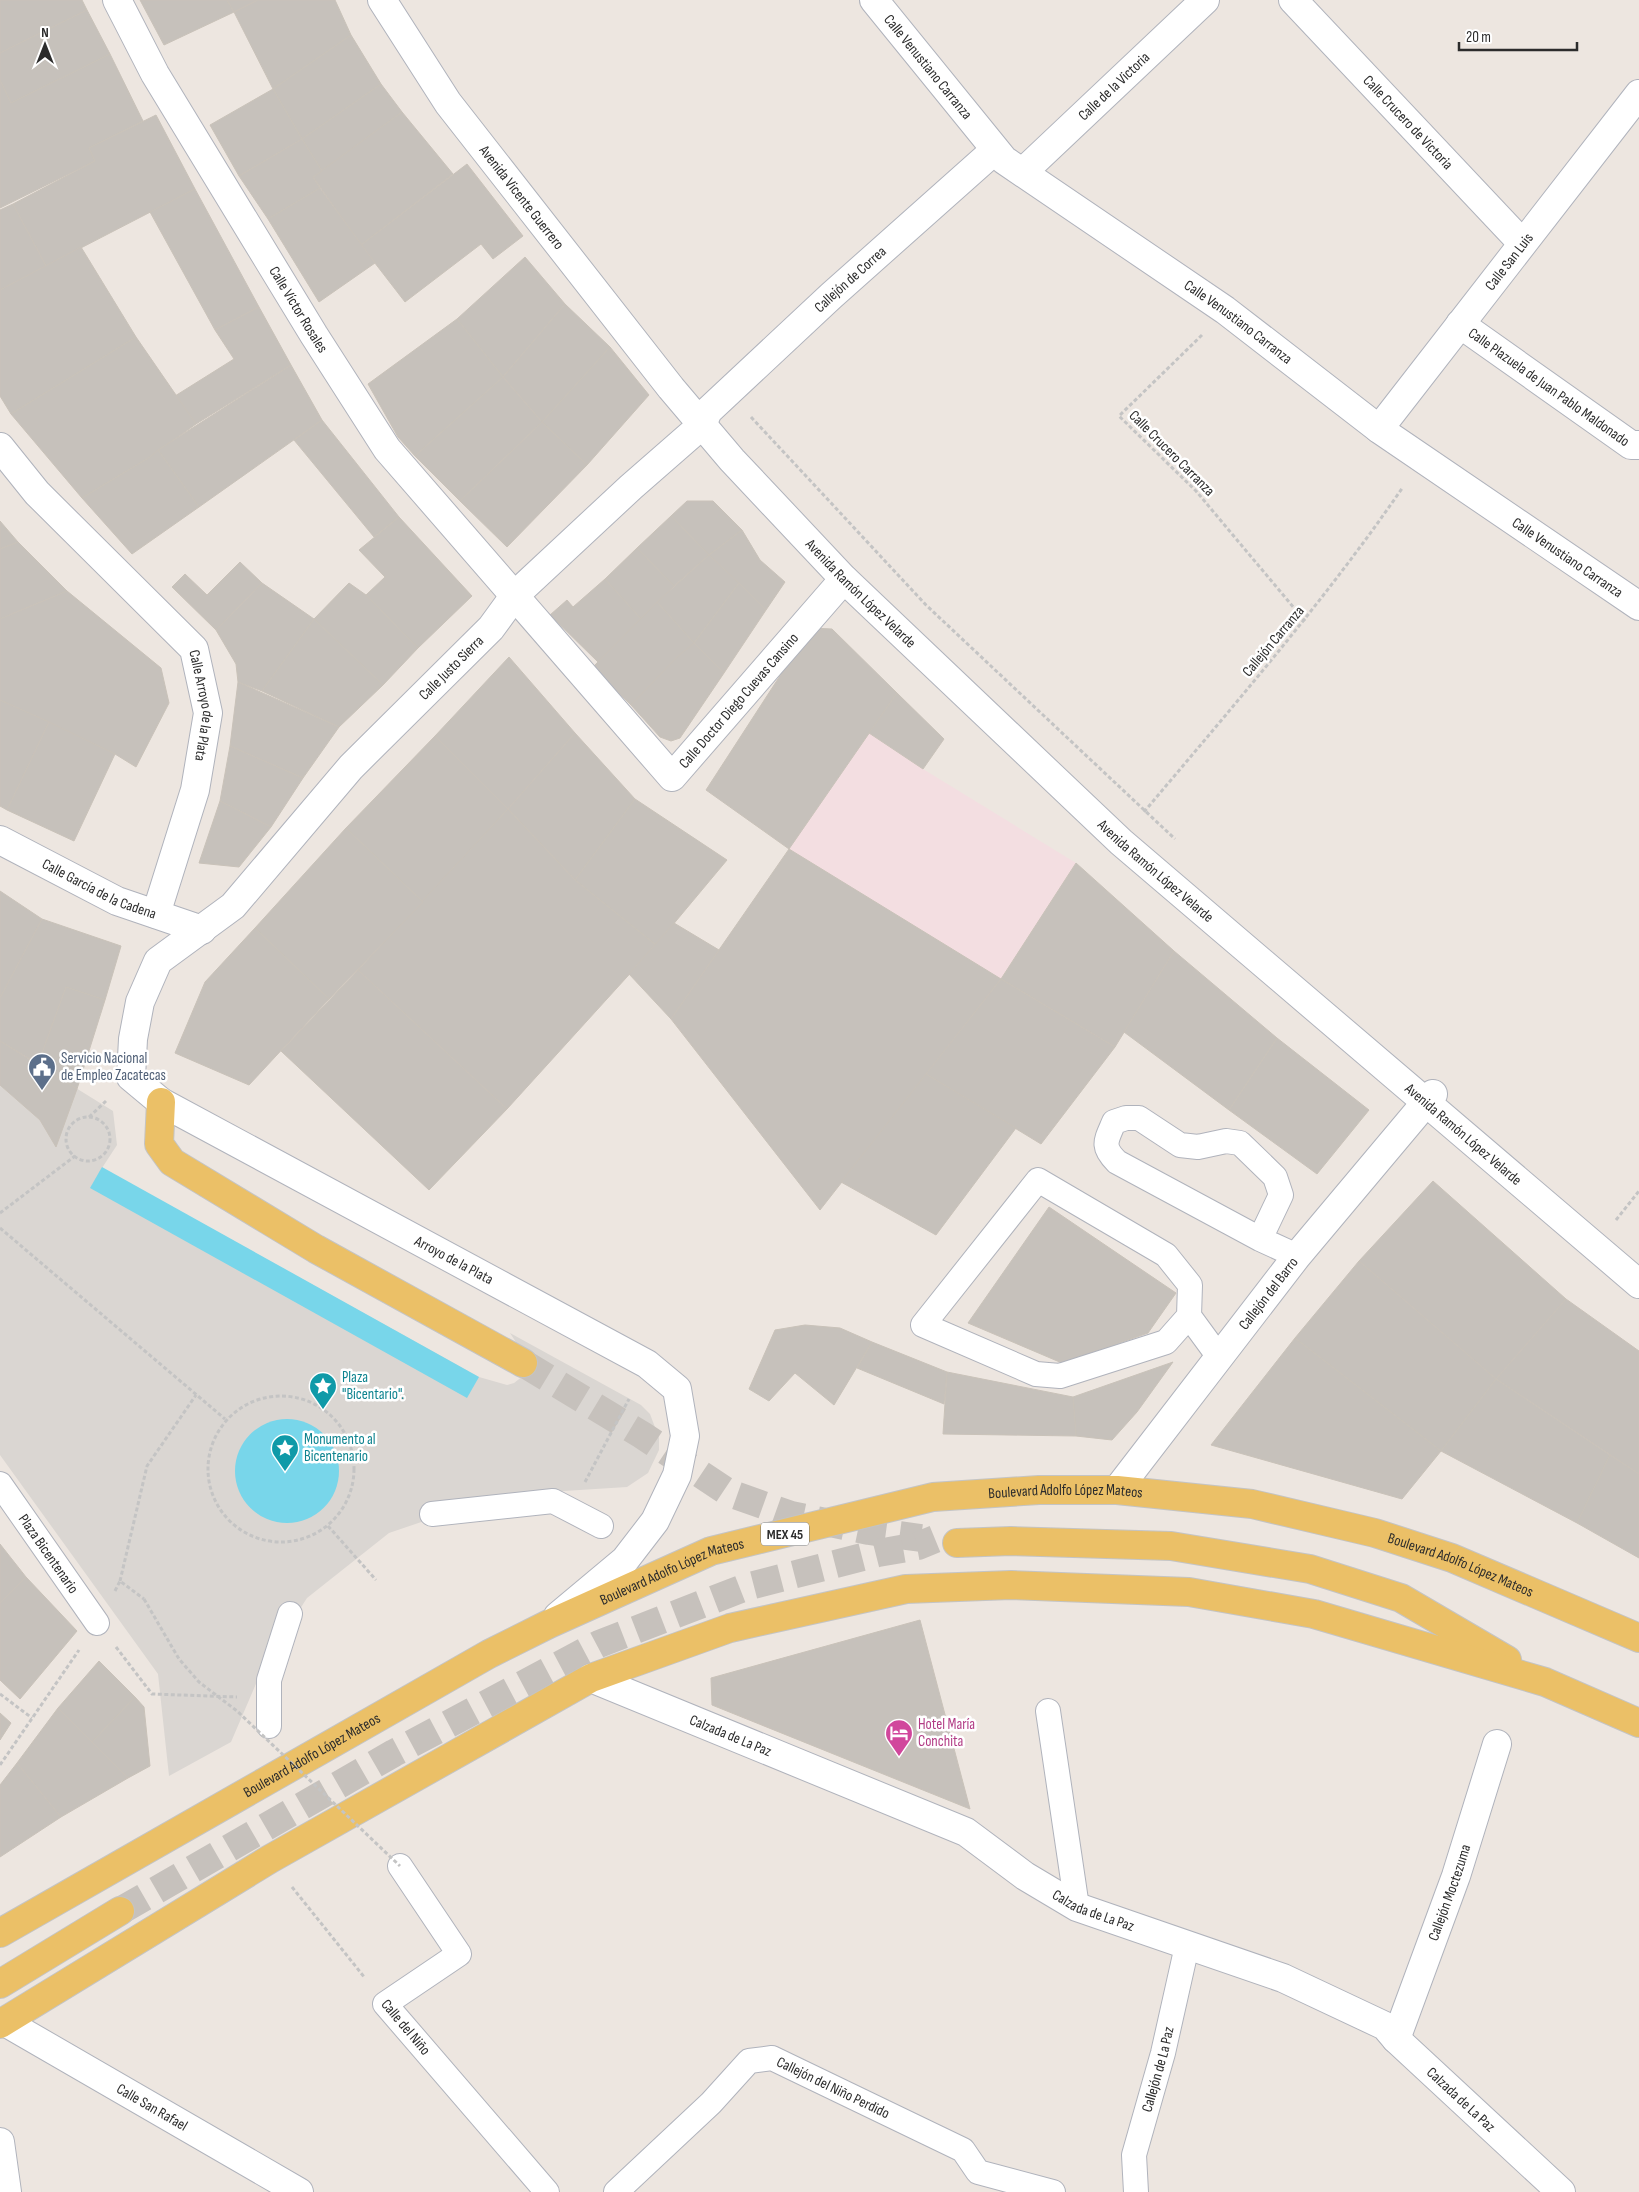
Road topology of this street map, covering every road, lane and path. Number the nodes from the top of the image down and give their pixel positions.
1 (117, 0) edge
2 (382, 0) edge
3 (874, 0) edge
4 (1205, 0) edge
5 (1293, 0) edge
6 (1639, 94) edge
7 (995, 150) junction
8 (1023, 172) junction
9 (1522, 243) junction
10 (1224, 310) junction
11 (1460, 324) junction
12 (746, 412) dead end
13 (705, 418) junction
14 (1379, 429) junction
15 (1639, 445) edge
16 (0, 447) edge
17 (1423, 458) junction
18 (844, 579) junction
19 (515, 595) junction
20 (1639, 606) edge
21 (1305, 621) junction
22 (1128, 830) junction
23 (0, 840) edge
24 (1180, 844) dead end
25 (156, 914) junction
26 (202, 930) junction
27 (1429, 1098) junction
28 (161, 1102) junction
29 (75, 1156) junction
30 (1639, 1191) edge
31 (0, 1213) edge
32 (1615, 1226) junction
33 (0, 1228) edge
34 (1260, 1239) junction
35 (1297, 1256) junction
36 (1639, 1266) edge
37 (1639, 1284) edge
38 (1189, 1316) junction
39 (1219, 1357) junction
40 (523, 1363) tunnel mouth
41 (196, 1395) junction
42 (629, 1399) dead end
43 (225, 1419) junction
44 (0, 1484) edge
45 (581, 1490) dead end
46 (1117, 1490) junction
47 (432, 1514) dead end
48 (328, 1526) junction
49 (601, 1526) dead end
50 (957, 1543) tunnel mouth
51 (376, 1580) dead end
52 (120, 1581) dead end
53 (144, 1599) dead end
54 (290, 1614) dead end
55 (97, 1623) junction
56 (548, 1624) junction
57 (1639, 1638) edge
58 (591, 1678) junction
59 (1545, 1682) junction
60 (0, 1694) edge
61 (269, 1699) junction
62 (1048, 1711) dead end
63 (32, 1718) junction
64 (1639, 1723) edge
65 (269, 1726) dead end
66 (1497, 1744) dead end
67 (0, 1765) edge
68 (270, 1858) junction
69 (400, 1866) joint
70 (1078, 1908) junction
71 (120, 1911) tunnel mouth
72 (0, 1933) edge
73 (1187, 1946) junction
74 (0, 1984) edge
75 (385, 2004) junction
76 (2, 2023) edge
77 (1396, 2039) junction
78 (0, 2142) edge
79 (7, 2192) edge
80 (299, 2192) edge
81 (547, 2192) edge
82 (616, 2192) edge
83 (1053, 2192) edge
84 (1136, 2192) edge
85 (1561, 2192) edge

1 - 19 street, Calle Víctor Rosales
2 - 13 street, Avenida Vicente Guerrero
3 - 7 street, Calle Venustiano Carranza
4 - 8 street, Calle de la Victoria
5 - 9 street, Calle Crucero de Victoria
6 - 9 street, Calle San Luis
7 - 8 street, Calle Venustiano Carranza
7 - 13 street, Callejón de Correa
8 - 10 street, Calle Venustiano Carranza
9 - 11 street, Calle San Luis
10 - 14 street, Calle Venustiano Carranza
10 - 21 path, Calle Crucero Carranza
11 - 14 street, Calle San Luis
11 - 15 street, Calle Plazuela de Juan Pablo Maldonado
12 - 24 path
13 - 18 street, Avenida Ramón López Velarde
13 - 19 street, Calle Justo Sierra
13 - 22 street, Avenida Ramón López Velarde
14 - 17 street, Calle Venustiano Carranza
16 - 25 street, Calle Arroyo de la Plata
17 - 20 street, Calle Venustiano Carranza
17 - 21 path, Callejón Carranza
18 - 19 street, Calle Doctor Diego Cuevas Cansino
18 - 27 street, Avenida Ramón López Velarde
19 - 26 street, Calle Justo Sierra
21 - 22 path, Callejón Carranza
22 - 27 street, Avenida Ramón López Velarde
23 - 25 street, Calle García de la Cadena
25 - 26 street, Calle García de la Cadena
26 - 28 street, Arroyo de la Plata
27 - 32 street, Avenida Ramón López Velarde
27 - 35 street, Callejón del Barro
27 - 37 street, Avenida Ramón López Velarde
28 - 40 main road
28 - 56 street, Arroyo de la Plata
29 - 29 path
29 - 31 path
30 - 32 path
32 - 36 street, Avenida Ramón López Velarde
33 - 41 path
34 - 34 lane
34 - 35 lane
35 - 39 street, Callejón del Barro
38 - 38 lane
38 - 39 lane
39 - 46 street, Callejón del Barro
41 - 43 path
41 - 52 path
42 - 45 path
43 - 48 path
43 - 48 path
44 - 55 lane, Plaza Bicentenario
46 - 56 main road, Boulevard Adolfo López Mateos / MEX 45
46 - 57 main road, Boulevard Adolfo López Mateos / MEX 45
47 - 49 lane
48 - 51 path
50 - 59 main road
53 - 69 path, bridge
54 - 61 lane
55 - 61 path
55 - 63 path
56 - 72 main road, Boulevard Adolfo López Mateos / MEX 45
58 - 59 main road
58 - 68 main road
58 - 70 street, Calzada de La Paz
59 - 64 main road
60 - 63 path
61 - 65 lane
62 - 70 lane
63 - 67 path
66 - 77 street, Callejón Moctezuma
68 - 75 path, Calle del Niño
68 - 76 main road
69 - 75 lane
70 - 73 street, Calzada de La Paz
71 - 74 main road
73 - 77 street, Calzada de La Paz
73 - 84 lane, Callejón de La Paz
75 - 81 lane, Calle del Niño
76 - 80 street, Calle San Rafael
77 - 85 street, Calzada de La Paz
78 - 79 street
82 - 83 lane, Callejón del Niño Perdido

